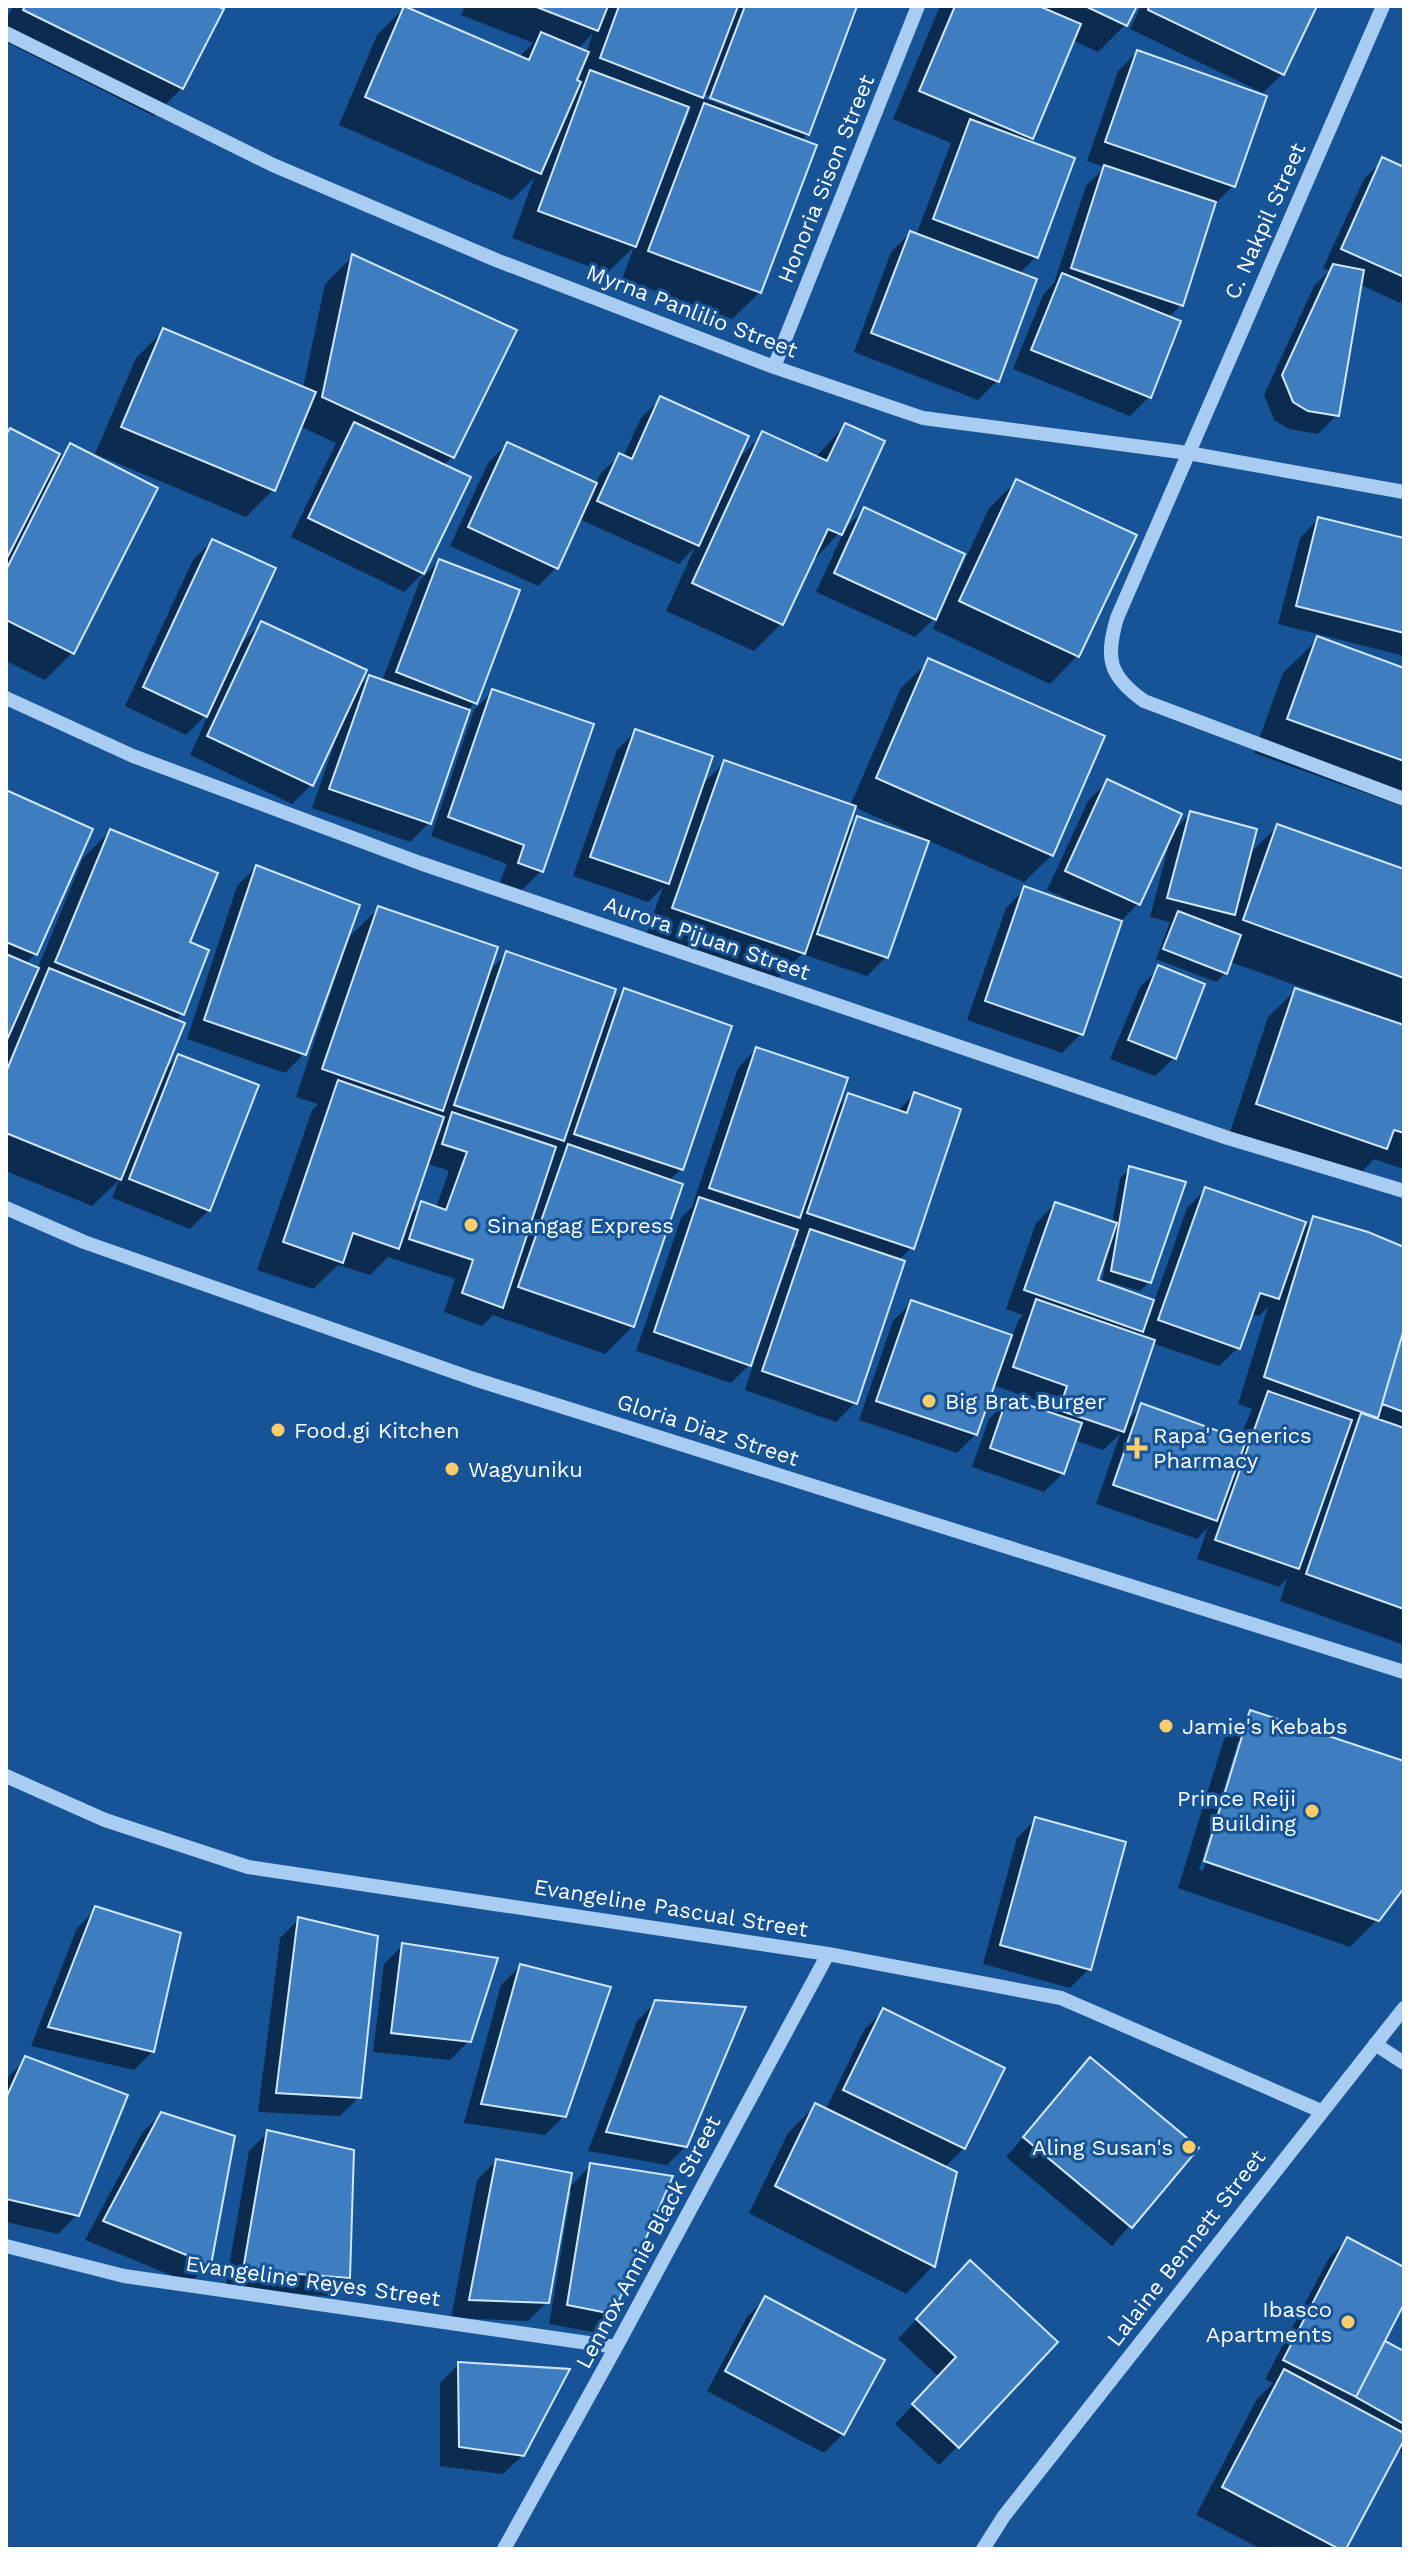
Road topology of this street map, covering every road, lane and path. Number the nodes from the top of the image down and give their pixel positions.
1 (918, 6) edge
2 (1383, 6) edge
3 (6, 33) edge
4 (774, 367) junction
5 (1188, 453) junction
6 (1404, 492) edge
7 (6, 698) edge
8 (1404, 799) edge
9 (1404, 1191) edge
10 (6, 1208) edge
11 (1404, 1672) edge
12 (6, 1776) edge
13 (828, 1954) junction
14 (1404, 2008) edge
15 (1375, 2044) junction
16 (1404, 2063) edge
17 (1321, 2111) junction
18 (6, 2246) edge
19 (616, 2347) junction
20 (504, 2549) edge
21 (983, 2549) edge

1 - 4 street, Honoria Sison Street
2 - 5 street, C. Nakpil Street
3 - 4 street, Myrna Panlilio Street
4 - 5 street, Myrna Panlilio Street
5 - 6 street, Myrna Panlilio Street
5 - 8 street, C. Nakpil Street
7 - 9 street, Aurora Pijuan Street
10 - 11 street, Gloria Diaz Street
12 - 13 street, Evangeline Pascual Street
13 - 17 street, Evangeline Pascual Street
13 - 19 street, Lennox Annie Black Street
14 - 15 street, Lalaine Bennett Street
15 - 16 street
15 - 17 street, Lalaine Bennett Street
17 - 21 street, Lalaine Bennett Street
18 - 19 street, Evangeline Reyes Street
19 - 20 street, Lennox Annie Black Street

